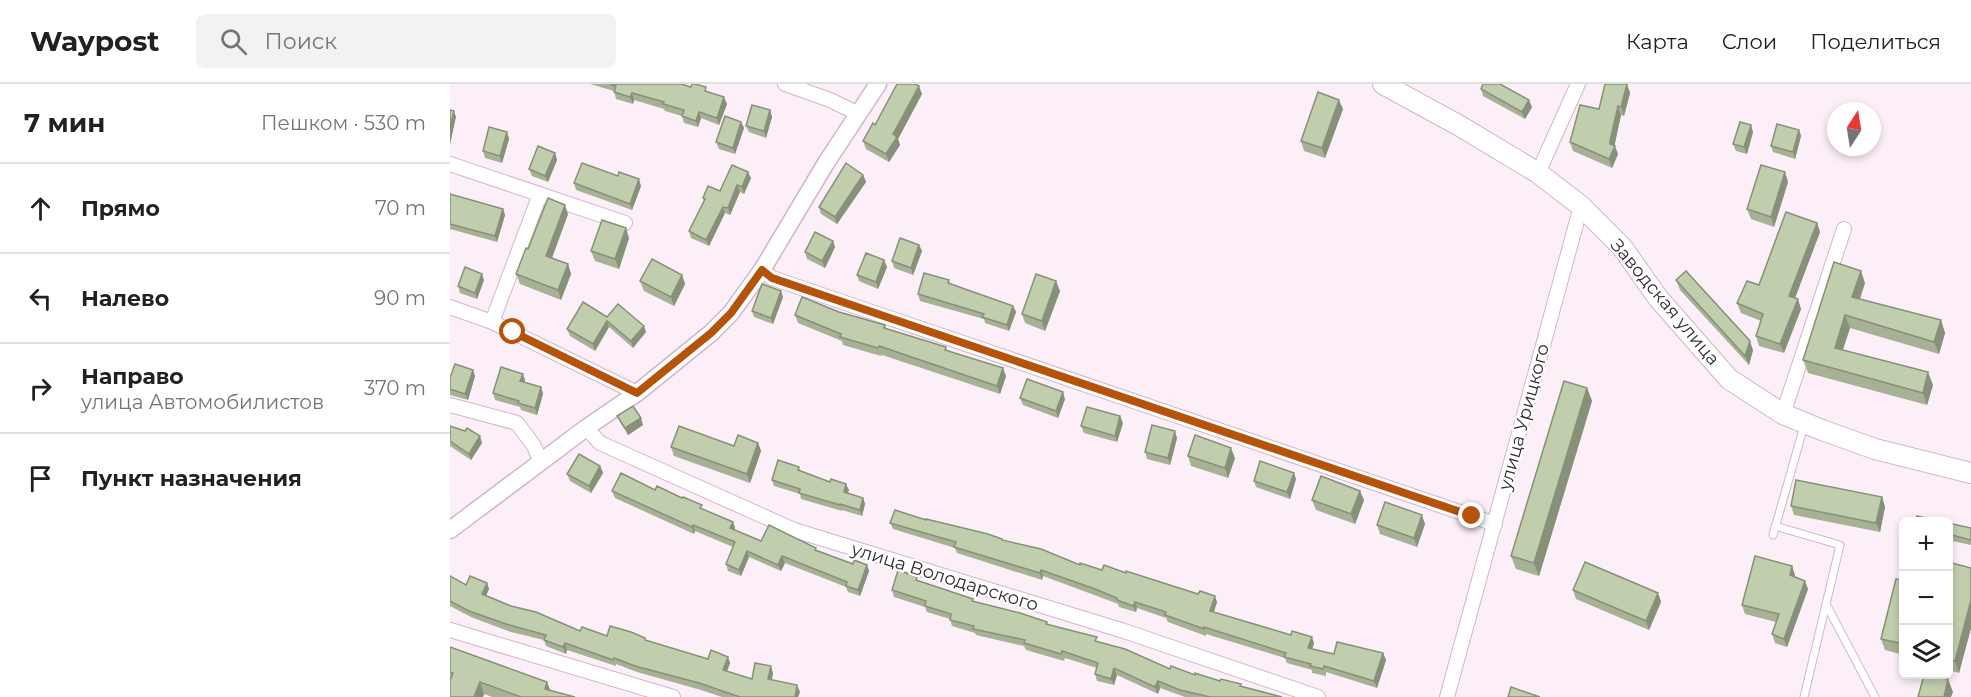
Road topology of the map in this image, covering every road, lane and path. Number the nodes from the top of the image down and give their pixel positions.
1 (785, 84) edge
2 (878, 84) edge
3 (1383, 84) edge
4 (1578, 84) edge
5 (859, 114) junction
6 (450, 164) edge
7 (1538, 173) junction
8 (540, 194) junction
9 (1581, 206) junction
10 (625, 223) dead end
11 (1844, 229) dead end
12 (762, 270) junction
13 (450, 307) edge
14 (492, 322) junction
15 (637, 393) junction
16 (450, 405) edge
17 (1783, 414) junction
18 (1805, 423) junction
19 (586, 428) junction
20 (541, 462) junction
21 (1971, 473) edge
22 (1495, 524) junction
23 (1775, 526) junction
24 (450, 530) edge
25 (1773, 535) dead end
26 (1826, 604) junction
27 (450, 630) edge
28 (673, 697) edge
29 (1318, 697) edge
30 (1447, 697) edge
31 (1804, 697) edge
32 (1875, 697) edge

1 - 5 street
2 - 5 street
3 - 7 main road, Заводская улица
4 - 7 street
5 - 12 street
6 - 8 street
7 - 9 main road, Заводская улица
8 - 10 street
8 - 14 street
9 - 17 main road, Заводская улица
9 - 22 street, улица Урицкого
11 - 17 street
12 - 15 street
12 - 22 street
13 - 14 street
14 - 15 street
15 - 19 street
16 - 20 street
17 - 18 main road, Заводская улица
18 - 21 main road, Заводская улица
18 - 23 lane
19 - 20 street
19 - 29 street, улица Володарского
20 - 24 street
22 - 30 street, улица Урицкого
23 - 25 lane
23 - 26 lane
26 - 31 lane
26 - 32 lane
27 - 28 street

